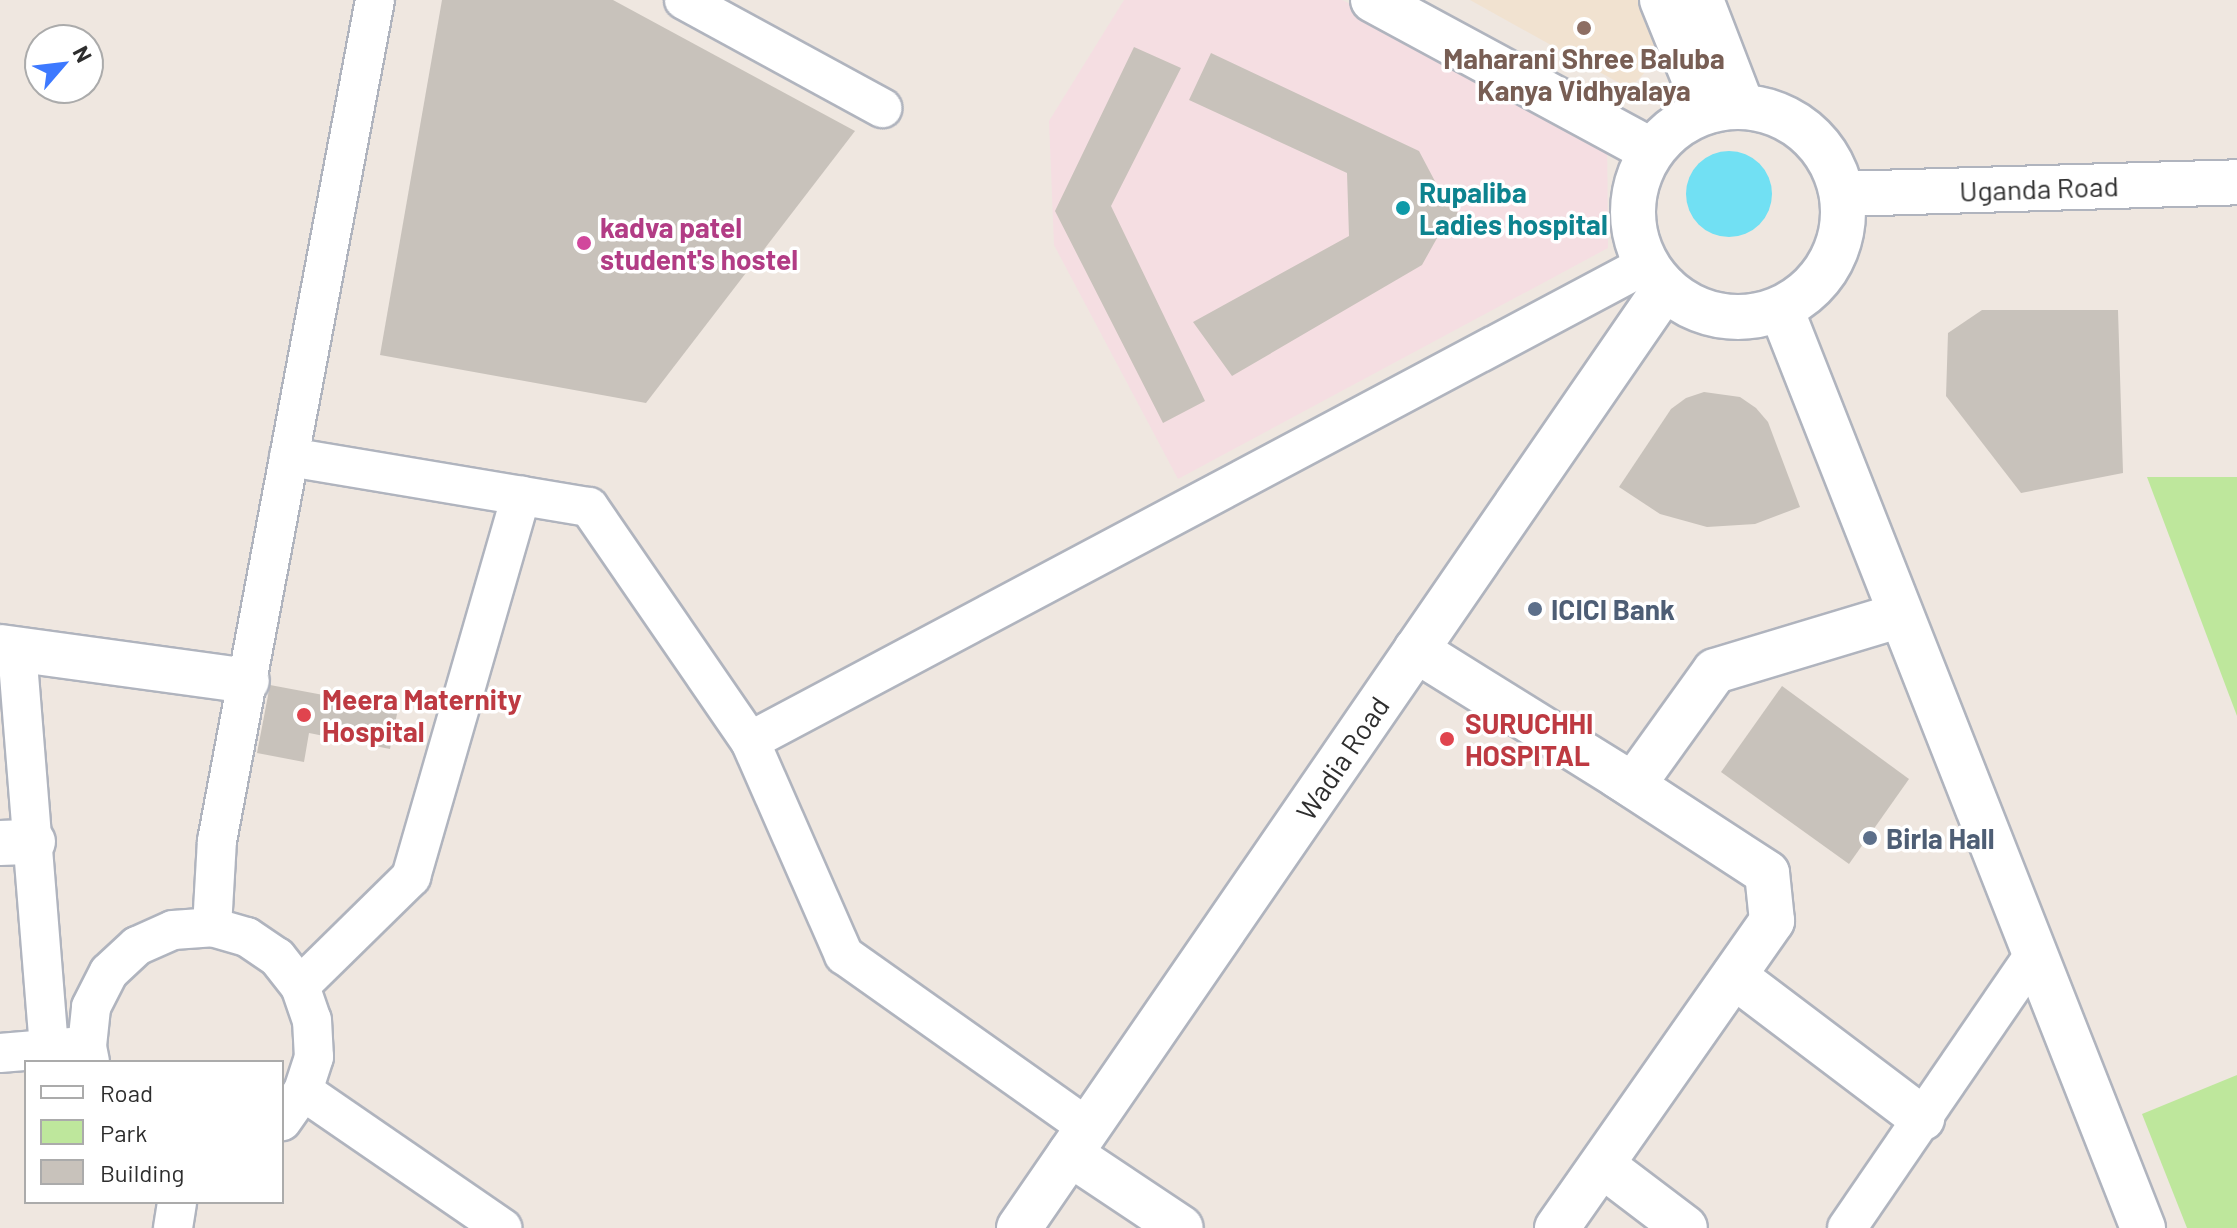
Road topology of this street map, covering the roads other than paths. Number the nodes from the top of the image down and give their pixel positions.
1 (375, 0) edge
2 (684, 0) edge
3 (1373, 0) edge
4 (1662, 0) edge
5 (1701, 0) edge
6 (746, 14) edge
7 (882, 108) dead end
8 (1724, 109) junction
9 (1652, 151) junction
10 (2237, 182) edge
11 (1842, 194) junction
12 (1656, 276) junction
13 (1781, 309) junction
14 (289, 457) junction
15 (521, 496) junction
16 (1901, 615) junction
17 (8, 649) edge
18 (1416, 650) junction
19 (247, 681) junction
20 (750, 741) junction
21 (1618, 776) junction
22 (16, 842) edge
23 (212, 927) junction
24 (2035, 953) junction
25 (1734, 976) junction
26 (300, 986) junction
27 (49, 1049) junction
28 (0, 1053) edge
29 (88, 1054) edge
30 (292, 1106) edge
31 (1922, 1118) junction
32 (1079, 1141) junction
33 (1602, 1165) junction
34 (177, 1204) edge
35 (173, 1228) edge
36 (502, 1228) edge
37 (1019, 1228) edge
38 (1181, 1228) edge
39 (1557, 1228) edge
40 (1685, 1228) edge
41 (1847, 1228) edge
42 (2143, 1228) edge

1 - 14 street
2 - 6 street
3 - 9 main road
4 - 8 main road
5 - 8 main road
6 - 7 street
8 - 9 main road
8 - 11 main road
9 - 12 main road
10 - 11 main road, Uganda Road
11 - 13 main road
12 - 13 main road
12 - 18 main road, Wadia Road
12 - 20 street
13 - 16 main road
14 - 15 street
14 - 19 street
15 - 20 street
15 - 26 street
16 - 21 main road
16 - 24 main road
17 - 19 main road
17 - 22 street
18 - 21 main road
18 - 32 main road, Wadia Road
19 - 23 street
20 - 32 street
21 - 25 main road
22 - 27 street
23 - 26 street
23 - 29 street
24 - 31 street
24 - 42 main road
25 - 31 main road
25 - 33 main road
26 - 30 street
27 - 28 street
27 - 29 street
30 - 36 street
31 - 41 street
32 - 37 main road, Wadia Road
32 - 38 main road
33 - 39 main road
33 - 40 main road
34 - 35 street

